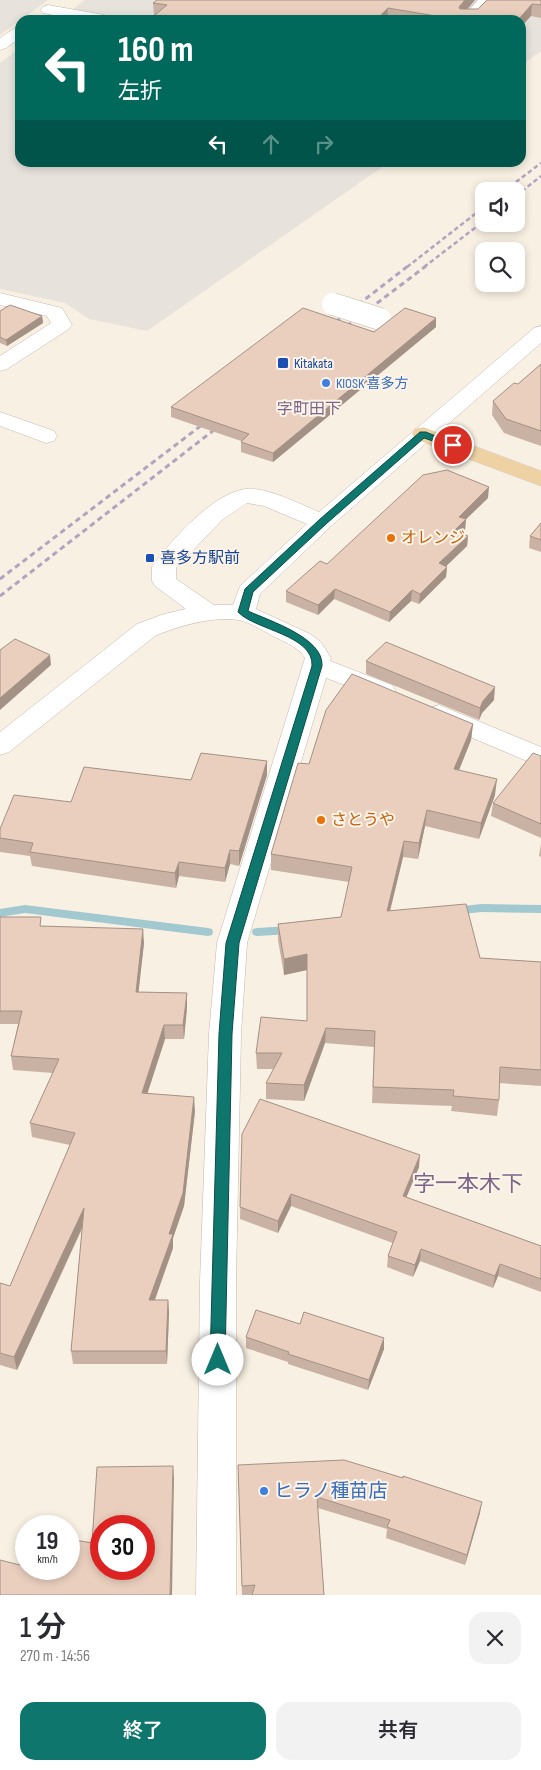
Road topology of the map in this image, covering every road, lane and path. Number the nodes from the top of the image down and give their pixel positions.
1 (62, 0) edge
2 (486, 0) edge
3 (48, 10) junction
4 (41, 15) edge
5 (76, 15) edge
6 (472, 15) edge
7 (15, 34) edge
8 (0, 45) edge
9 (0, 300) edge
10 (334, 304) dead end
11 (380, 319) dead end
12 (541, 332) edge
13 (0, 365) edge
14 (0, 418) edge
15 (423, 434) junction
16 (46, 436) dead end
17 (541, 479) edge
18 (322, 522) junction
19 (243, 612) junction
20 (209, 613) junction
21 (317, 662) junction
22 (0, 746) edge
23 (541, 758) edge
24 (216, 1595) edge

1 - 3 street
2 - 6 street
3 - 4 street
3 - 5 street
7 - 8 street
9 - 13 street
10 - 11 street, bridge
12 - 15 street
14 - 16 street
15 - 17 main road
15 - 18 street
18 - 19 street
18 - 20 street
19 - 20 street
19 - 21 street
20 - 22 street
21 - 23 street
21 - 24 street

